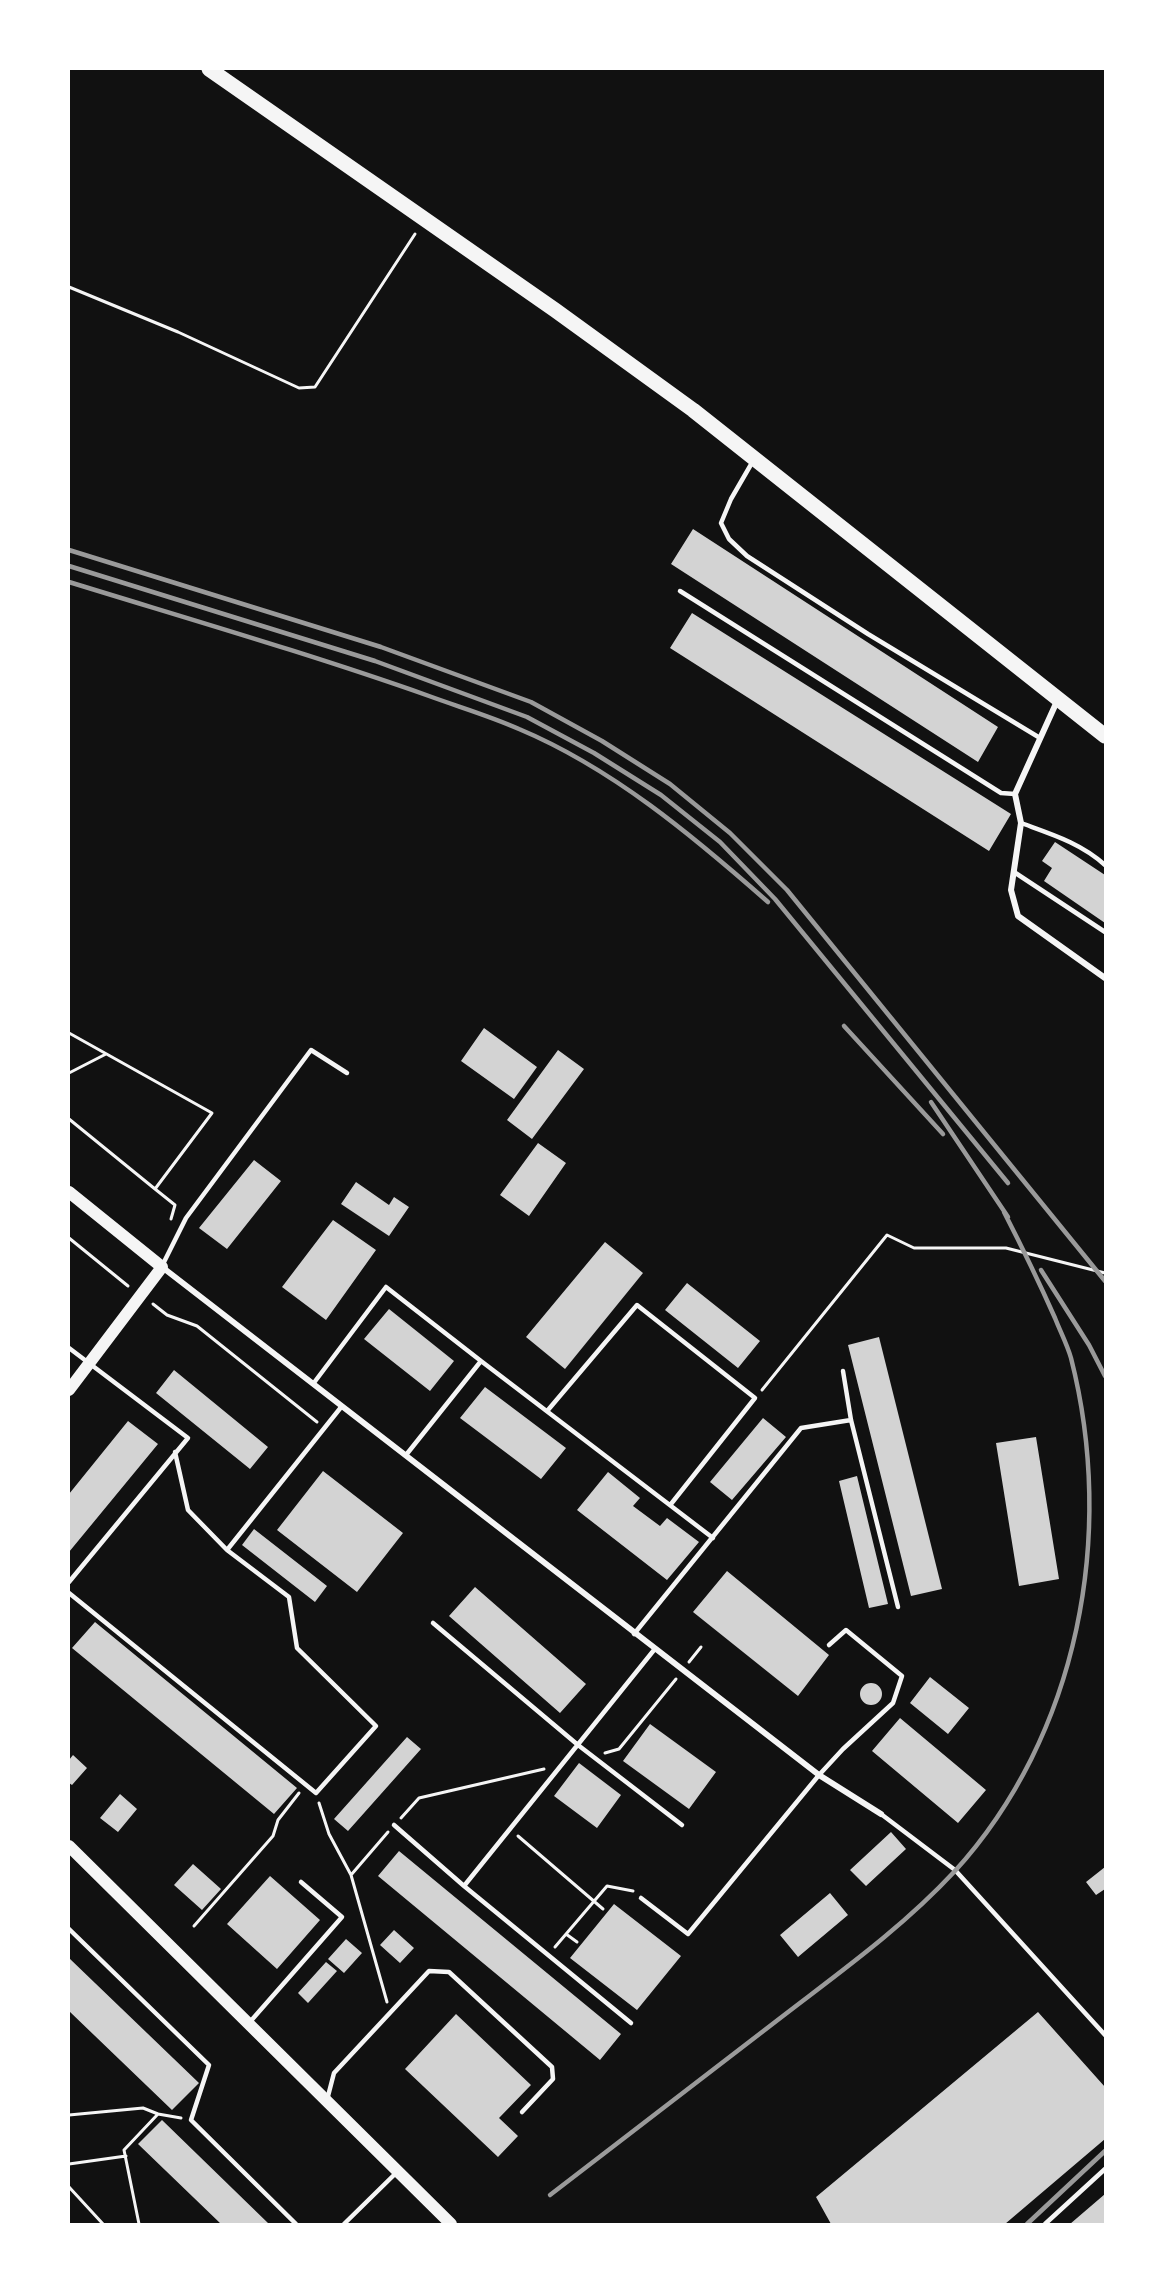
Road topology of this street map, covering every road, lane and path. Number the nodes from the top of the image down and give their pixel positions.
1 (209, 69) edge
2 (425, 219) junction
3 (69, 286) edge
4 (755, 459) junction
5 (680, 591) dead end
6 (1058, 699) junction
7 (1105, 736) edge
8 (1040, 738) junction
9 (1015, 794) junction
10 (1021, 823) junction
11 (1105, 865) edge
12 (1014, 872) junction
13 (1105, 932) edge
14 (1105, 978) edge
15 (69, 1033) edge
16 (106, 1054) junction
17 (69, 1073) edge
18 (347, 1073) dead end
19 (69, 1119) edge
20 (155, 1189) junction
21 (69, 1192) edge
22 (169, 1225) dead end
23 (69, 1238) edge
24 (162, 1267) junction
25 (1105, 1273) edge
26 (140, 1295) junction
27 (69, 1348) edge
28 (481, 1361) junction
29 (88, 1364) junction
30 (843, 1371) dead end
31 (313, 1384) junction
32 (69, 1390) edge
33 (755, 1398) junction
34 (342, 1406) junction
35 (548, 1410) junction
36 (851, 1420) junction
37 (325, 1428) junction
38 (175, 1452) junction
39 (406, 1455) junction
40 (671, 1504) junction
41 (713, 1538) junction
42 (227, 1550) junction
43 (69, 1582) edge
44 (69, 1593) edge
45 (898, 1607) dead end
46 (433, 1623) dead end
47 (634, 1634) junction
48 (829, 1646) dead end
49 (701, 1647) dead end
50 (654, 1650) junction
51 (682, 1671) junction
52 (578, 1744) junction
53 (592, 1756) junction
54 (563, 1764) junction
55 (819, 1775) junction
56 (306, 1785) junction
57 (316, 1793) junction
58 (880, 1814) joint
59 (394, 1825) junction
60 (682, 1825) dead end
61 (510, 1829) junction
62 (69, 1846) edge
63 (351, 1875) junction
64 (300, 1882) dead end
65 (464, 1886) junction
66 (641, 1898) joint
67 (594, 1901) junction
68 (603, 1909) dead end
69 (194, 1926) dead end
70 (69, 1929) edge
71 (566, 1934) junction
72 (577, 1942) dead end
73 (548, 1955) junction
74 (390, 2012) junction
75 (249, 2023) junction
76 (631, 2023) dead end
77 (1105, 2036) edge
78 (327, 2100) junction
79 (522, 2112) dead end
80 (69, 2115) edge
81 (158, 2115) junction
82 (191, 2120) junction
83 (126, 2156) junction
84 (69, 2164) edge
85 (1105, 2169) edge
86 (398, 2171) junction
87 (69, 2187) edge
88 (103, 2224) edge
89 (139, 2224) edge
90 (296, 2224) edge
91 (344, 2224) edge
92 (451, 2224) edge
93 (1045, 2224) edge

1 - 2 main road
2 - 3 path
2 - 4 main road
4 - 6 main road
4 - 8 lane
5 - 9 lane
6 - 7 main road
6 - 8 street
8 - 9 street
9 - 10 street
10 - 11 lane
10 - 12 street
12 - 13 lane
12 - 14 street
15 - 16 path
16 - 17 path
16 - 20 path
18 - 24 lane
19 - 20 path
20 - 22 path
21 - 24 main road
23 - 26 path
24 - 26 main road
24 - 31 street
25 - 33 path
26 - 29 main road
26 - 37 path
27 - 29 lane
28 - 31 lane
28 - 35 lane
28 - 39 lane
29 - 32 main road
29 - 38 lane
30 - 36 lane
31 - 34 street
33 - 35 lane
33 - 40 lane
34 - 37 lane
34 - 39 street
35 - 40 lane
36 - 41 lane
36 - 45 lane
37 - 42 lane
38 - 42 lane
38 - 43 lane
39 - 47 street
40 - 41 lane
41 - 47 lane
42 - 57 lane
44 - 56 lane
46 - 52 lane
47 - 50 street
48 - 55 lane
49 - 51 path
50 - 51 street
50 - 52 lane
51 - 53 path
51 - 55 street
52 - 53 lane
52 - 54 lane
53 - 60 lane
54 - 59 path
54 - 61 lane
55 - 58 street
55 - 66 lane
56 - 57 lane
56 - 69 path
57 - 63 path
58 - 77 lane
59 - 63 path
59 - 65 lane
61 - 65 lane
61 - 67 path
62 - 75 main road
63 - 74 path
64 - 75 lane
65 - 73 lane
66 - 67 path
67 - 68 path
67 - 71 path
70 - 82 lane
71 - 72 path
71 - 73 path
73 - 76 lane
74 - 78 lane
74 - 79 lane
75 - 78 main road
78 - 86 main road
80 - 81 path
81 - 82 path
81 - 83 path
82 - 90 lane
83 - 84 path
83 - 89 path
85 - 93 lane
86 - 91 lane
86 - 92 main road
87 - 88 path

